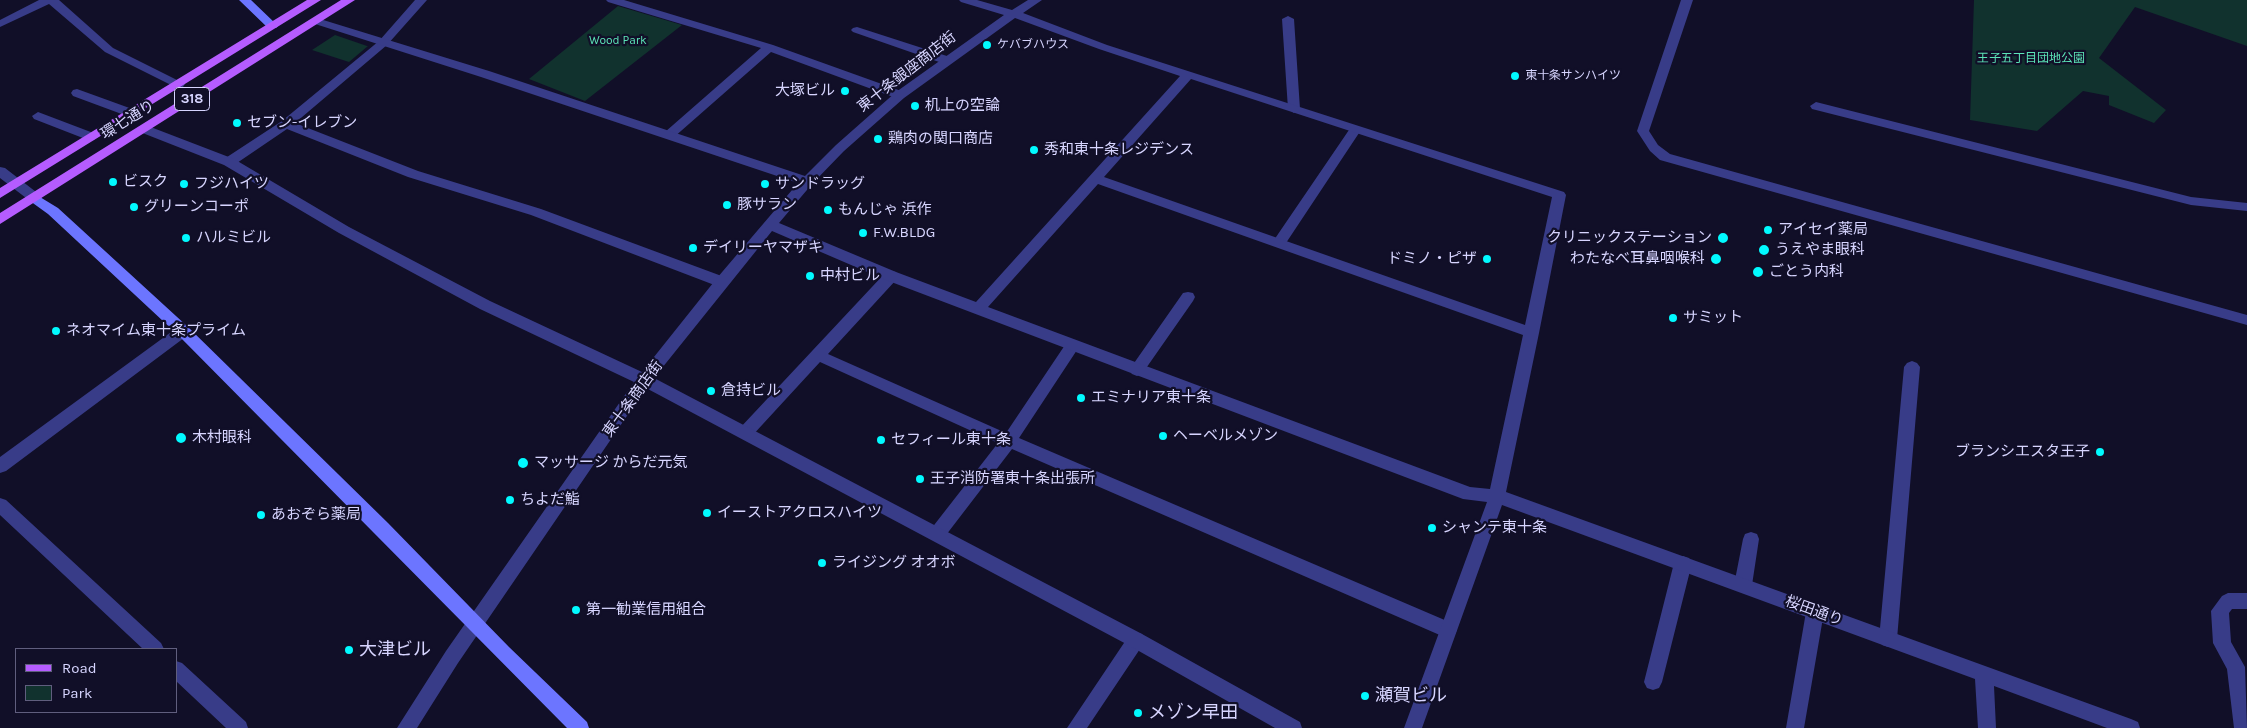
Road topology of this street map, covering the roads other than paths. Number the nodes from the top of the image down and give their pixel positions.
1 (48, 0) edge
2 (52, 0) edge
3 (245, 0) edge
4 (315, 0) edge
5 (349, 0) edge
6 (421, 0) edge
7 (612, 0) edge
8 (965, 0) edge
9 (1036, 0) edge
10 (1687, 0) edge
11 (1014, 14) junction
12 (1288, 19) dead end
13 (316, 21) junction
14 (0, 24) edge
15 (272, 26) junction
16 (857, 30) dead end
17 (383, 43) junction
18 (769, 47) junction
19 (946, 60) junction
20 (1188, 75) junction
21 (179, 84) junction
22 (77, 93) dead end
23 (900, 95) junction
24 (1816, 106) dead end
25 (1294, 109) junction
26 (131, 113) junction
27 (38, 116) dead end
28 (286, 124) junction
29 (144, 128) junction
30 (1355, 130) junction
31 (668, 135) junction
32 (92, 137) junction
33 (228, 162) junction
34 (0, 171) edge
35 (1095, 178) junction
36 (807, 180) junction
37 (17, 183) junction
38 (0, 194) edge
39 (35, 198) junction
40 (2247, 207) edge
41 (0, 219) edge
42 (770, 225) junction
43 (1279, 243) junction
44 (890, 276) junction
45 (722, 282) junction
46 (1188, 297) dead end
47 (978, 309) junction
48 (2247, 320) edge
49 (182, 331) junction
50 (1532, 333) junction
51 (1072, 346) junction
52 (817, 355) junction
53 (1912, 367) dead end
54 (1137, 370) junction
55 (644, 380) junction
56 (746, 433) junction
57 (1009, 441) junction
58 (0, 466) edge
59 (1498, 496) junction
60 (0, 505) edge
61 (937, 534) junction
62 (1751, 540) dead end
63 (1684, 564) junction
64 (1742, 585) junction
65 (2247, 601) edge
66 (1815, 612) junction
67 (476, 624) junction
68 (1448, 630) junction
69 (1888, 638) junction
70 (1136, 640) junction
71 (154, 648) edge
72 (2241, 669) edge
73 (178, 672) edge
74 (1984, 673) junction
75 (1652, 682) dead end
76 (239, 728) edge
77 (406, 728) edge
78 (580, 728) edge
79 (1076, 728) edge
80 (1293, 728) edge
81 (1413, 728) edge
82 (1794, 728) edge
83 (1987, 728) edge
84 (2130, 728) edge
85 (2243, 728) edge

1 - 14 street
2 - 21 street
3 - 15 street
4 - 15 main road, 環七通り / 318
5 - 13 main road, 環七通り / 318
6 - 17 street
7 - 18 street
8 - 11 street
9 - 11 street, 東十条銀座商店街
10 - 48 street
11 - 19 street, 東十条銀座商店街
11 - 20 street
12 - 25 street
13 - 17 street
13 - 29 main road, 環七通り / 318
15 - 21 main road, 環七通り / 318
16 - 19 street
17 - 28 street
17 - 31 street
18 - 23 street
18 - 31 street
19 - 23 street, 東十条銀座商店街
20 - 25 street
20 - 35 street
21 - 26 main road, 環七通り / 318
22 - 26 street
23 - 36 street, 東十条銀座商店街
24 - 40 street
25 - 30 street
26 - 32 main road, 環七通り / 318
27 - 32 street
28 - 33 street
28 - 45 street
29 - 33 street
29 - 39 main road, 環七通り / 318
30 - 43 street
30 - 50 street
31 - 36 street
32 - 37 main road, 環七通り / 318
33 - 55 street
34 - 37 street
35 - 43 street
35 - 47 street
36 - 42 street, 東十条商店街
37 - 38 main road, 環七通り / 318
37 - 39 street
39 - 41 main road, 環七通り / 318
39 - 49 street
42 - 44 street, 桜田通り
42 - 45 street, 東十条商店街
43 - 50 street
44 - 47 street, 桜田通り
44 - 52 street
45 - 55 street, 東十条商店街
46 - 54 street
47 - 51 street, 桜田通り
49 - 58 street
49 - 67 street
50 - 59 street
51 - 54 street, 桜田通り
51 - 57 street
52 - 56 street
52 - 57 street
53 - 69 street
54 - 59 street, 桜田通り
55 - 56 street
55 - 67 street, 東十条商店街
56 - 61 street
57 - 61 street
57 - 68 street
59 - 63 street, 桜田通り
59 - 68 street
60 - 71 street
61 - 70 street
62 - 64 street
63 - 64 street, 桜田通り
63 - 75 street
64 - 66 street, 桜田通り
65 - 72 street
66 - 69 street, 桜田通り
66 - 82 street
67 - 77 street, 東十条商店街
67 - 78 street
68 - 81 street
69 - 74 street, 桜田通り
70 - 79 street
70 - 80 street
72 - 85 street
73 - 76 street
74 - 83 street
74 - 84 street, 桜田通り

